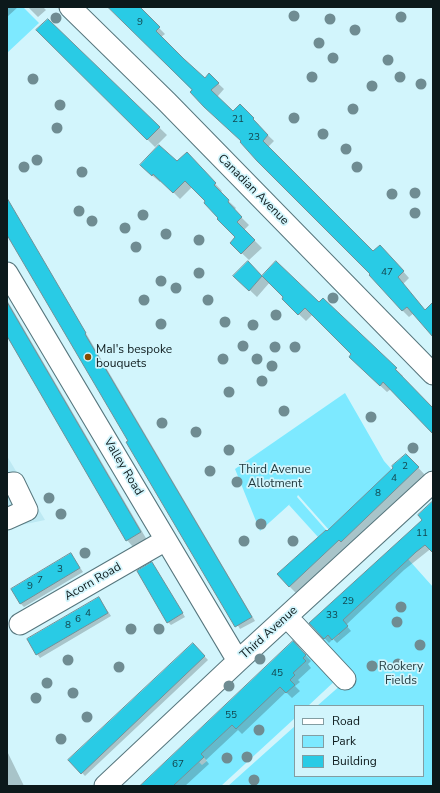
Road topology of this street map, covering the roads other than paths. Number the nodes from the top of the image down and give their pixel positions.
1 (70, 7) edge
2 (10, 285) edge
3 (433, 374) edge
4 (433, 482) edge
5 (7, 484) edge
6 (7, 519) edge
7 (166, 540) junction
8 (288, 617) junction
9 (20, 624) dead end
10 (238, 661) junction
11 (345, 679) dead end
12 (105, 786) edge

1 - 3 street, Canadian Avenue
2 - 7 street, Valley Road
4 - 8 street, Third Avenue
5 - 6 street
7 - 9 street, Acorn Road
7 - 10 street, Valley Road
8 - 10 street, Third Avenue
8 - 11 street
10 - 12 street, Third Avenue

